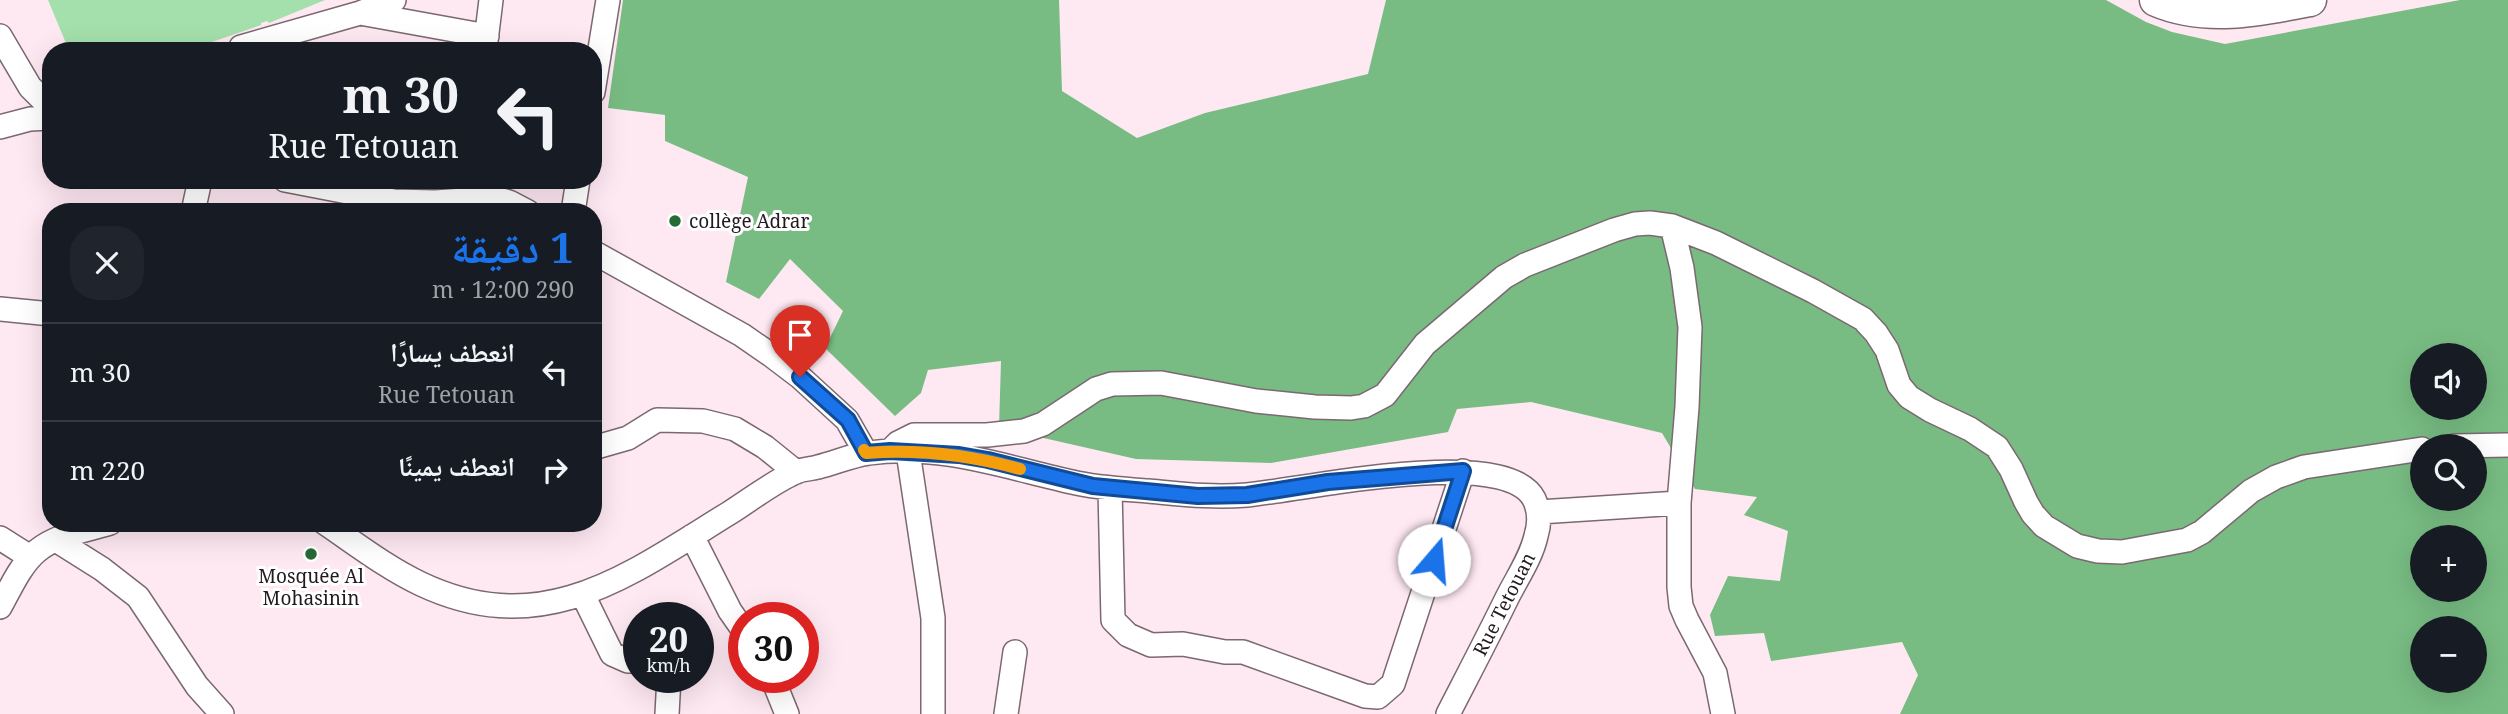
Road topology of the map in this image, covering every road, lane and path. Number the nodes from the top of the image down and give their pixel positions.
1 (394, 0) edge
2 (491, 0) edge
3 (608, 0) edge
4 (2156, 0) edge
5 (2310, 0) edge
6 (360, 13) junction
7 (0, 36) edge
8 (259, 42) edge
9 (484, 42) edge
10 (486, 42) edge
11 (601, 42) edge
12 (42, 99) edge
13 (42, 118) edge
14 (0, 127) edge
15 (322, 189) edge
16 (467, 191) edge
17 (381, 203) edge
18 (408, 203) edge
19 (510, 203) edge
20 (1672, 226) junction
21 (602, 257) edge
22 (0, 309) edge
23 (42, 313) edge
24 (2487, 445) edge
25 (2508, 445) edge
26 (602, 446) edge
27 (899, 451) junction
28 (2410, 451) edge
29 (866, 453) junction
30 (796, 471) junction
31 (1463, 471) junction
32 (1110, 489) junction
33 (1679, 503) junction
34 (1539, 512) junction
35 (81, 532) edge
36 (338, 532) edge
37 (692, 536) junction
38 (0, 538) edge
39 (56, 540) junction
40 (30, 557) junction
41 (583, 595) junction
42 (0, 607) edge
43 (728, 607) edge
44 (1015, 652) dead end
45 (623, 659) edge
46 (668, 693) edge
47 (778, 693) edge
48 (222, 714) edge
49 (667, 714) edge
50 (787, 714) edge
51 (933, 714) edge
52 (1006, 714) edge
53 (1448, 714) edge
54 (1723, 714) edge

1 - 6 street
2 - 10 street
3 - 11 street
4 - 5 main road
6 - 8 street
6 - 9 street
7 - 12 street
13 - 14 street
15 - 17 street
16 - 18 street
16 - 19 street
20 - 27 street
20 - 28 street
20 - 33 street
21 - 29 street
22 - 23 street
24 - 25 street
26 - 30 street
27 - 29 street
27 - 32 street
27 - 51 street
29 - 30 street
30 - 37 street
31 - 32 street
31 - 32 street
31 - 34 street
33 - 34 street
33 - 54 street
34 - 53 street, Rue Tetouan
35 - 39 street
36 - 41 street
37 - 41 street
37 - 43 street
38 - 40 street
39 - 40 street
39 - 48 street
40 - 42 street
41 - 45 street
44 - 52 street
46 - 49 street
47 - 50 street

